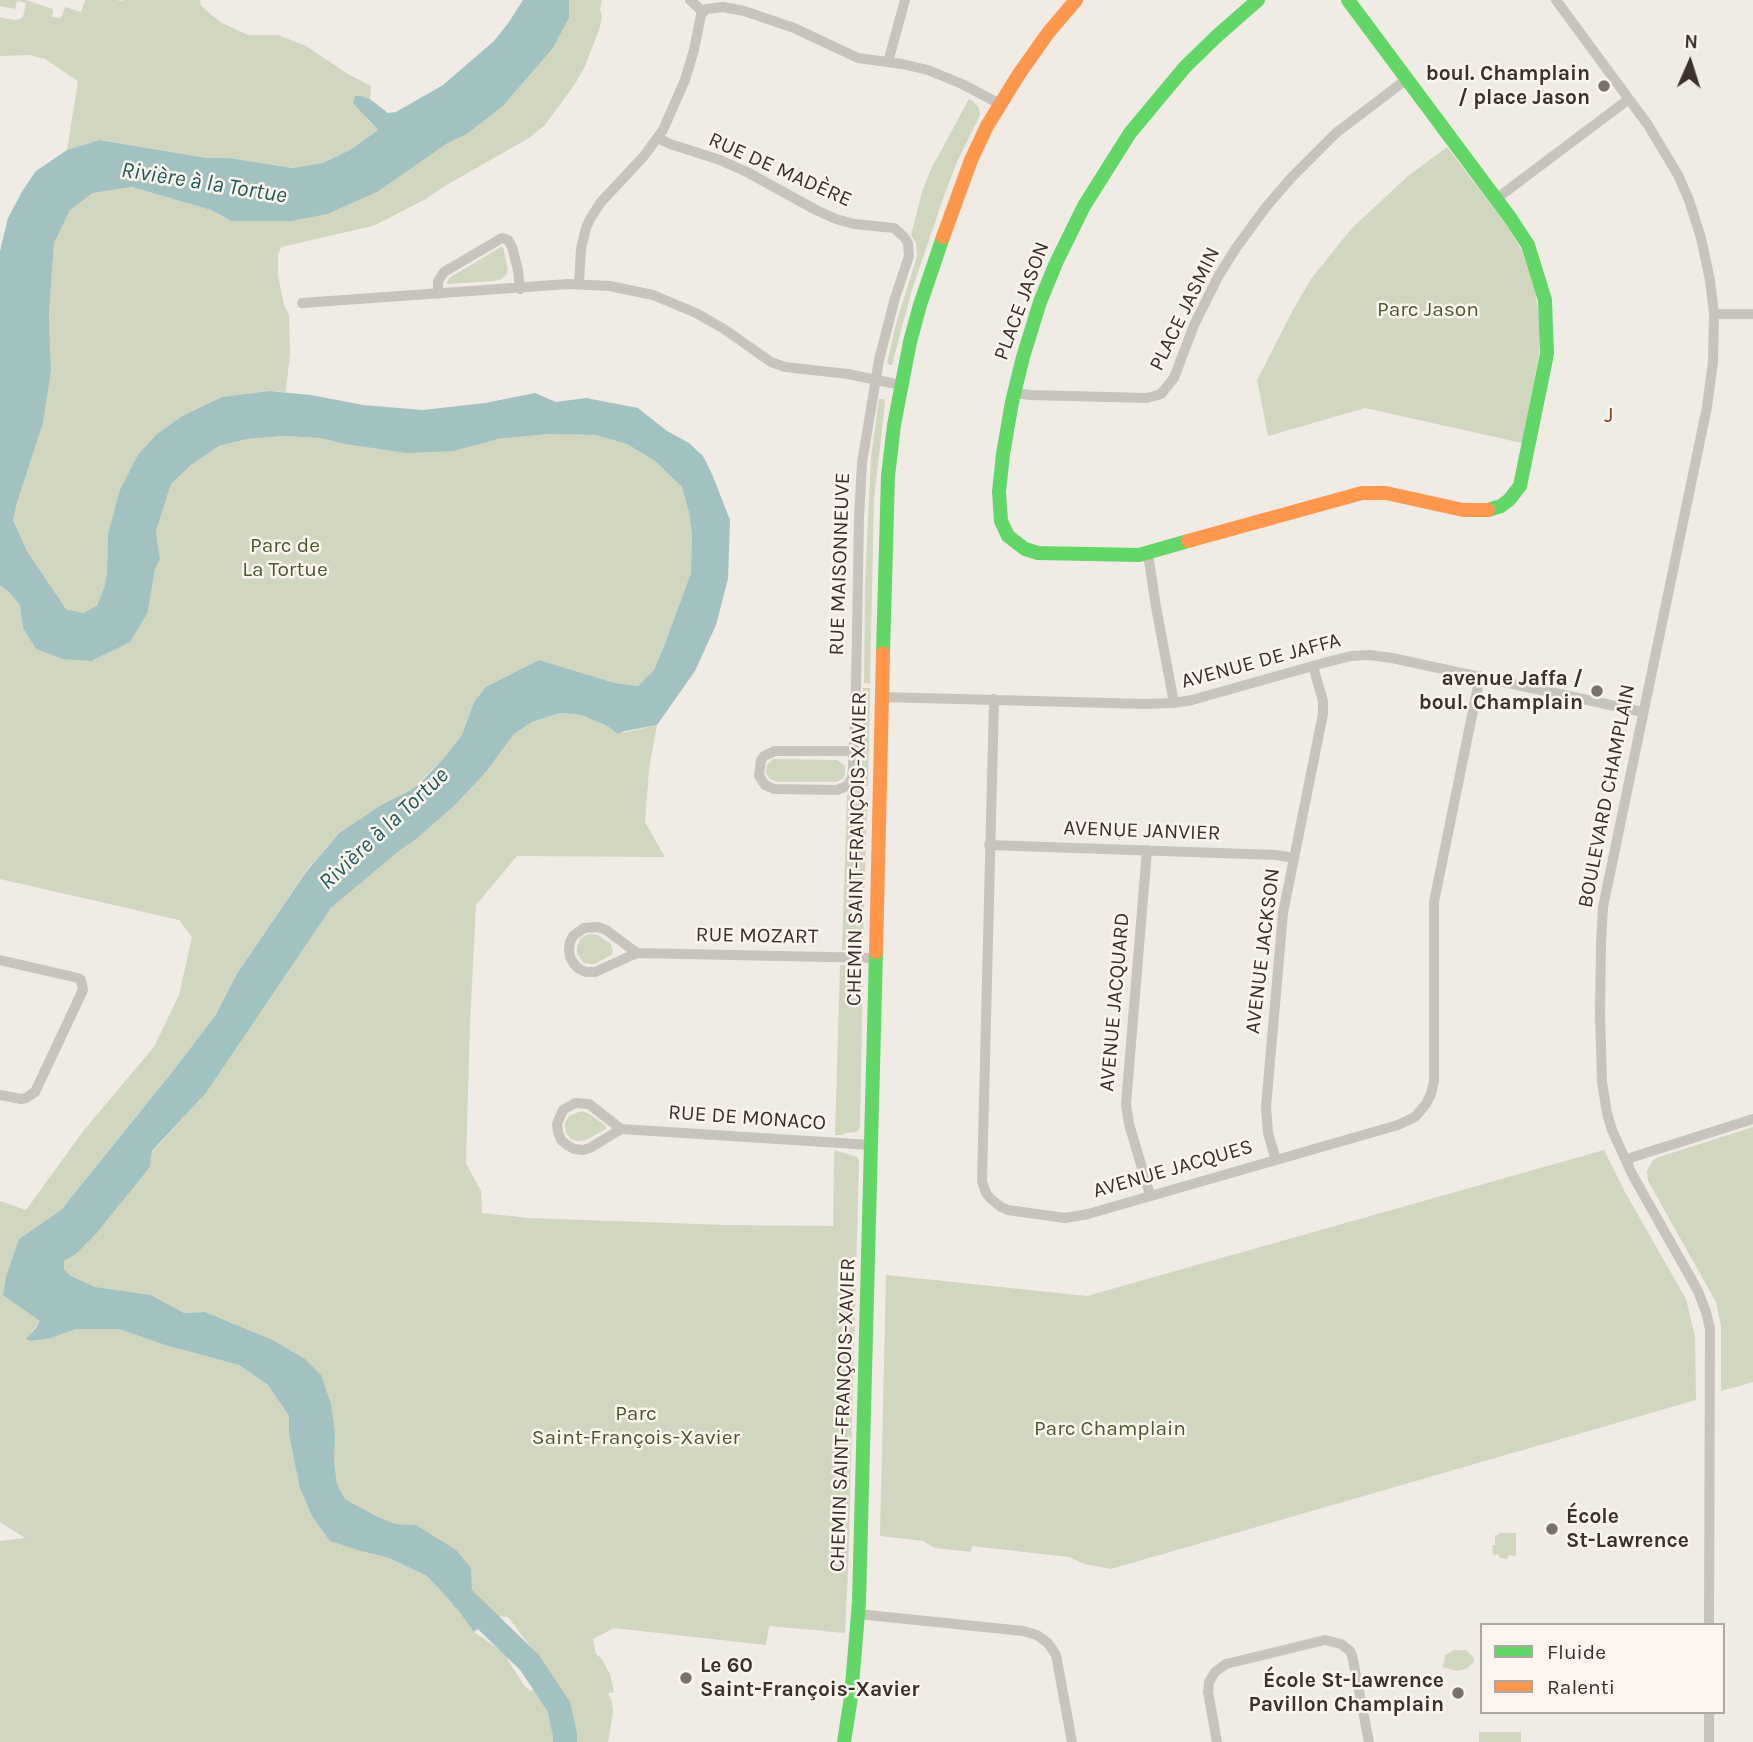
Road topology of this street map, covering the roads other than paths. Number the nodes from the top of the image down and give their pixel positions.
1 (690, 0) edge
2 (905, 0) edge
3 (1076, 0) edge
4 (1258, 0) edge
5 (1348, 0) edge
6 (1556, 0) edge
7 (702, 11) junction
8 (888, 62) junction
9 (1407, 79) junction
10 (1629, 99) junction
11 (1000, 104) junction
12 (658, 138) junction
13 (1496, 199) junction
14 (579, 283) junction
15 (520, 289) junction
16 (438, 294) junction
17 (302, 303) dead end
18 (1714, 314) junction
19 (1753, 314) edge
20 (875, 379) junction
21 (901, 385) junction
22 (1014, 393) junction
23 (1148, 554) junction
24 (1313, 666) junction
25 (1480, 677) junction
26 (882, 697) junction
27 (994, 699) junction
28 (1174, 703) junction
29 (1643, 712) junction
30 (853, 751) junction
31 (989, 845) junction
32 (1147, 850) junction
33 (1294, 858) junction
34 (637, 953) junction
35 (875, 958) junction
36 (0, 960) edge
37 (0, 1095) edge
38 (1753, 1119) edge
39 (621, 1129) junction
40 (871, 1145) junction
41 (1276, 1160) junction
42 (1626, 1161) junction
43 (1150, 1195) junction
44 (858, 1614) junction
45 (1709, 1623) edge
46 (1709, 1714) edge
47 (844, 1742) edge
48 (1072, 1742) edge
49 (1217, 1742) edge
50 (1368, 1742) edge
51 (1709, 1742) edge

1 - 7 street
2 - 8 street
3 - 11 street, CHEMIN SAINT-FRANÇOIS-XAVIER
4 - 22 street, PLACE JASON
5 - 9 street, PLACE JASON
6 - 10 street, BOULEVARD CHAMPLAIN
7 - 8 street
7 - 12 street
8 - 11 street
9 - 13 street, PLACE JASON
9 - 22 street, PLACE JASMIN
10 - 13 street
10 - 18 street, BOULEVARD CHAMPLAIN
11 - 21 street, CHEMIN SAINT-FRANÇOIS-XAVIER
12 - 14 street
12 - 20 street, RUE DE MADÈRE
13 - 23 street, PLACE JASON
14 - 15 street
14 - 20 street
15 - 16 street
15 - 16 street
16 - 17 street
18 - 19 street
18 - 29 street, BOULEVARD CHAMPLAIN
20 - 21 street
20 - 30 street, RUE MAISONNEUVE
21 - 26 street, CHEMIN SAINT-FRANÇOIS-XAVIER
22 - 23 street, PLACE JASON
23 - 28 street
24 - 25 street, AVENUE DE JAFFA
24 - 28 street, AVENUE DE JAFFA
24 - 33 street, AVENUE JACKSON
25 - 29 street, AVENUE DE JAFFA
25 - 41 street, AVENUE JACQUES
26 - 27 street, AVENUE DE JAFFA
26 - 35 street, CHEMIN SAINT-FRANÇOIS-XAVIER
27 - 28 street, AVENUE DE JAFFA
27 - 31 street, AVENUE JACQUES
29 - 42 street, BOULEVARD CHAMPLAIN
30 - 30 street, RUE MAISONNEUVE
31 - 32 street, AVENUE JANVIER
31 - 43 street, AVENUE JACQUES
32 - 33 street, AVENUE JANVIER
32 - 43 street, AVENUE JACQUARD
33 - 41 street, AVENUE JACKSON
34 - 34 street, RUE MOZART
34 - 35 street, RUE MOZART
35 - 40 street, CHEMIN SAINT-FRANÇOIS-XAVIER
36 - 37 street
38 - 42 street
39 - 39 street
39 - 40 street, RUE DE MONACO
40 - 44 street, CHEMIN SAINT-FRANÇOIS-XAVIER
41 - 43 street, AVENUE JACQUES
42 - 45 street, BOULEVARD CHAMPLAIN
44 - 47 street, CHEMIN SAINT-FRANÇOIS-XAVIER
44 - 48 street
46 - 51 street
49 - 50 street

